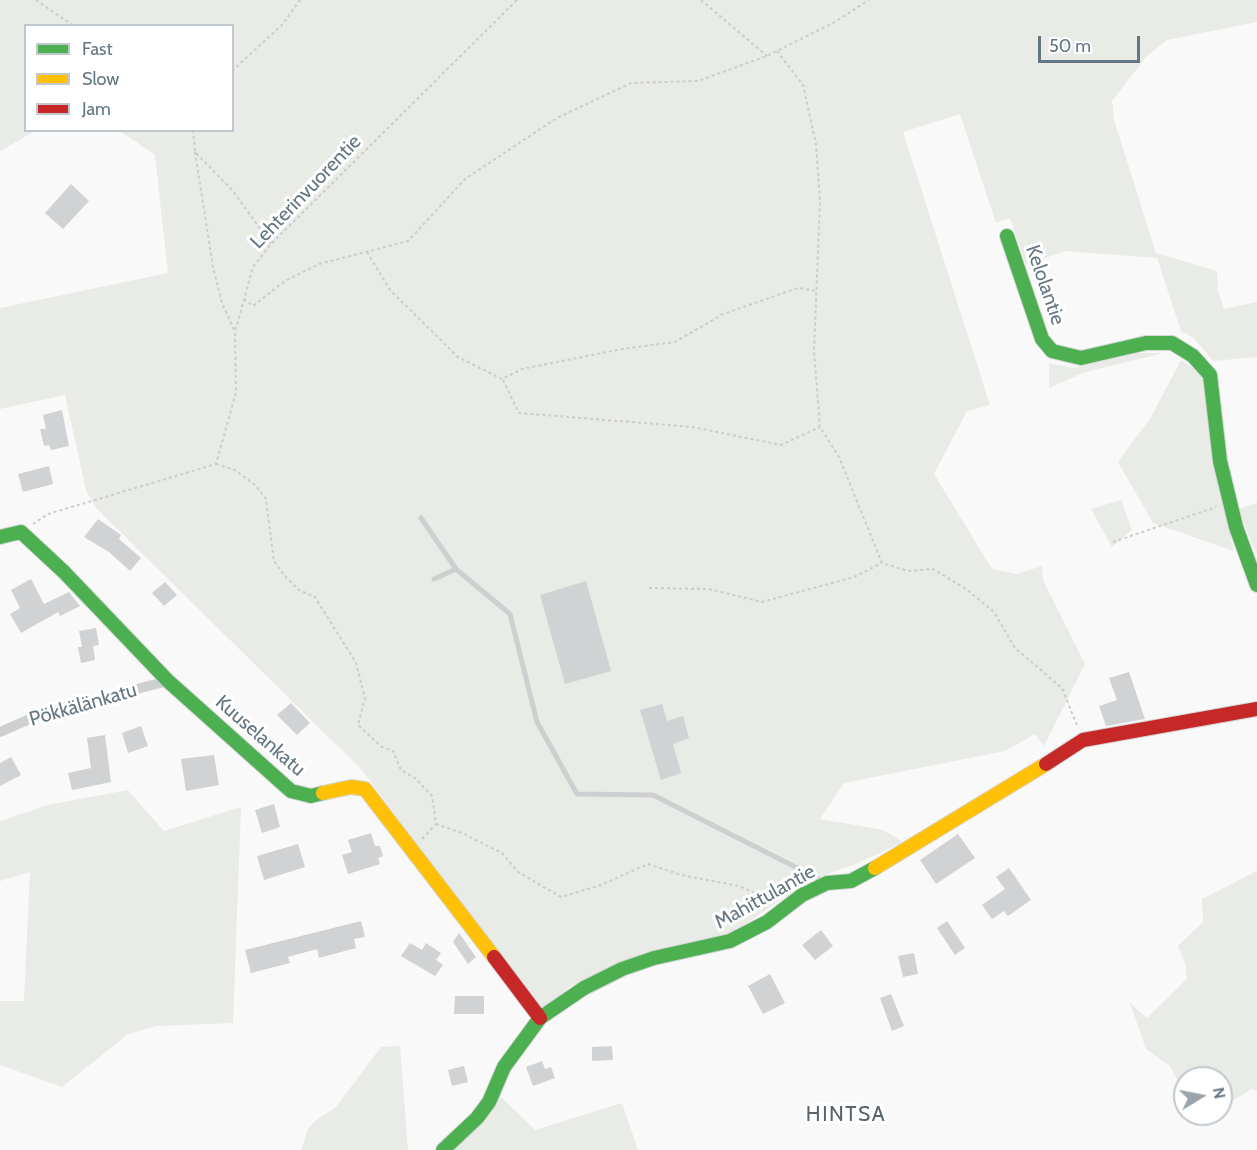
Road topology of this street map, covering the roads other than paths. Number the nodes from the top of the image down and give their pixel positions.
1 (1007, 236) dead end
2 (421, 519) dead end
3 (0, 537) edge
4 (456, 568) junction
5 (434, 579) dead end
6 (1257, 585) edge
7 (168, 681) junction
8 (1257, 709) edge
9 (0, 732) edge
10 (827, 883) junction
11 (540, 1018) junction
12 (443, 1150) edge

1 - 6 street, Kelolantie
2 - 4 lane
3 - 7 street, Kuuselankatu
4 - 5 lane
4 - 10 lane
7 - 9 street, Pökkälänkatu
7 - 11 street, Kuuselankatu
8 - 10 street, Mahittulantie
10 - 11 street, Mahittulantie
11 - 12 street, Mahittulantie

